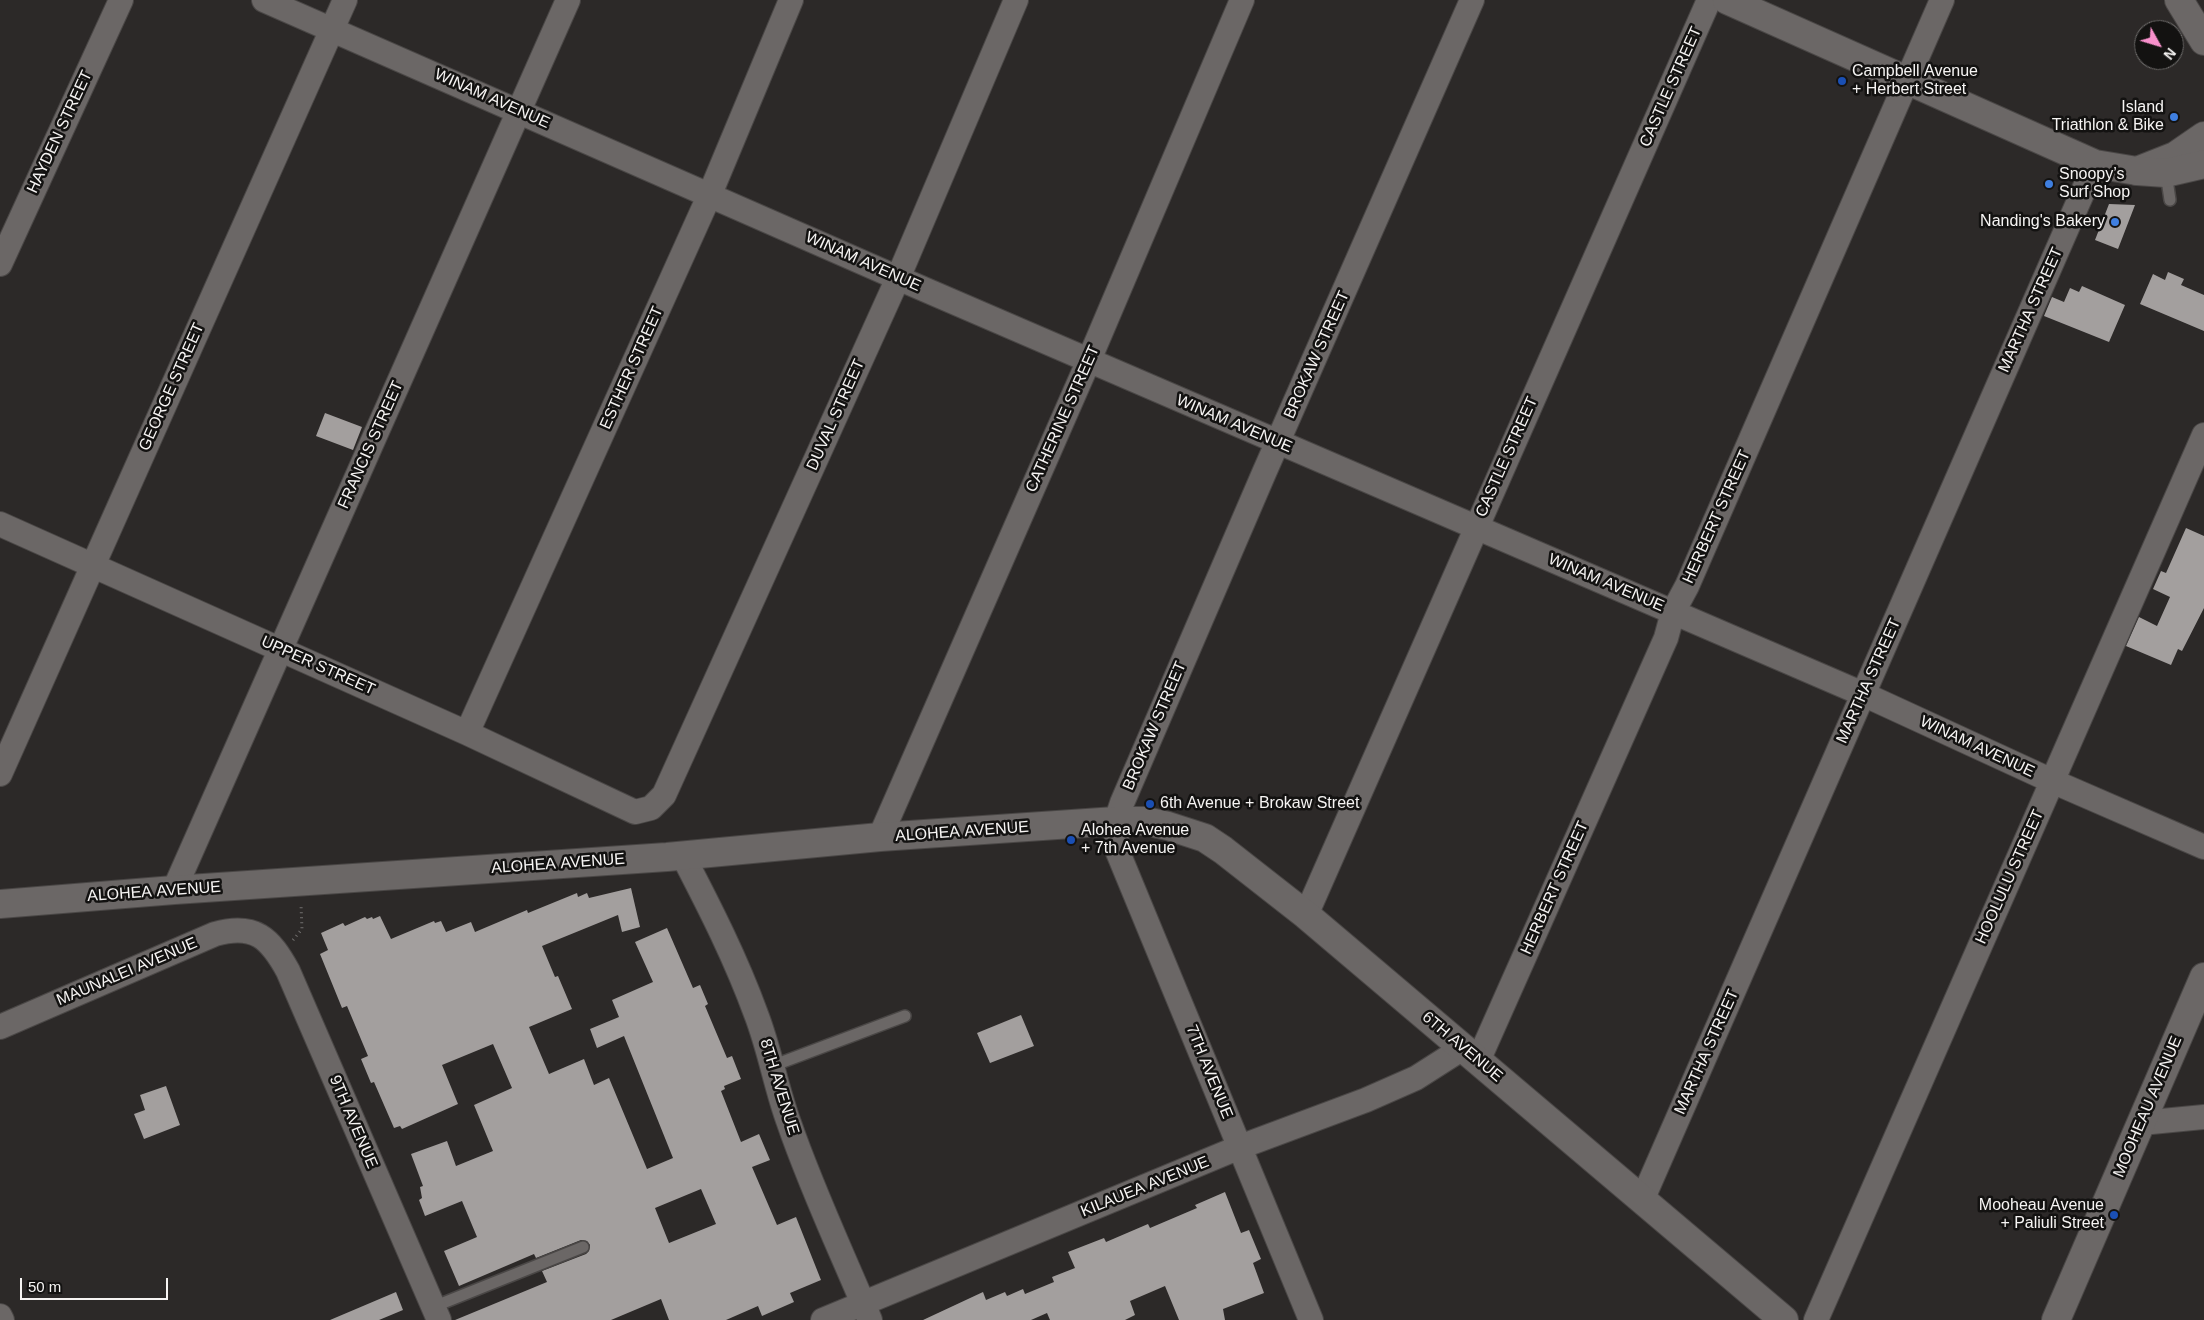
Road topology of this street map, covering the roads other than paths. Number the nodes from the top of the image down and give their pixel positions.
1 (121, 0) edge
2 (264, 0) edge
3 (344, 0) edge
4 (568, 0) edge
5 (791, 0) edge
6 (1016, 0) edge
7 (1242, 0) edge
8 (1472, 0) edge
9 (1709, 0) edge
10 (1727, 0) edge
11 (1942, 0) edge
12 (2179, 0) edge
13 (332, 28) junction
14 (2204, 41) edge
15 (1906, 81) junction
16 (520, 111) junction
17 (2204, 136) edge
18 (2095, 164) junction
19 (2204, 164) edge
20 (2137, 172) junction
21 (2166, 173) junction
22 (710, 194) junction
23 (2170, 200) dead end
24 (0, 264) edge
25 (898, 278) junction
26 (1089, 360) junction
27 (2204, 435) edge
28 (1278, 443) junction
29 (0, 524) edge
30 (1476, 527) junction
31 (93, 565) junction
32 (1673, 612) junction
33 (280, 648) junction
34 (1863, 694) junction
35 (467, 733) junction
36 (0, 774) edge
37 (2052, 781) junction
38 (635, 812) joint
39 (1116, 821) junction
40 (880, 837) junction
41 (2204, 847) edge
42 (683, 856) junction
43 (174, 890) junction
44 (0, 904) edge
45 (1306, 915) junction
46 (256, 933) joint
47 (2204, 977) edge
48 (905, 1016) dead end
49 (0, 1027) edge
50 (1471, 1054) junction
51 (772, 1066) junction
52 (2204, 1117) edge
53 (2141, 1123) junction
54 (1240, 1147) junction
55 (1643, 1198) junction
56 (583, 1247) dead end
57 (866, 1312) edge
58 (436, 1314) edge
59 (0, 1316) edge
60 (2, 1320) edge
61 (823, 1320) edge
62 (1311, 1320) edge
63 (1784, 1320) edge
64 (1816, 1320) edge
65 (2056, 1320) edge

1 - 24 street, HAYDEN STREET
2 - 13 street, WINAM AVENUE
3 - 13 street, GEORGE STREET
4 - 16 street, FRANCIS STREET
5 - 22 street, ESTHER STREET
6 - 25 street, DUVAL STREET
7 - 26 street, CATHERINE STREET
8 - 28 street, BROKAW STREET
9 - 30 street, CASTLE STREET
10 - 15 street
11 - 15 street, HERBERT STREET
12 - 14 street
13 - 16 street, WINAM AVENUE
13 - 31 street, GEORGE STREET
15 - 18 street
15 - 32 street, HERBERT STREET
16 - 22 street, WINAM AVENUE
16 - 33 street, FRANCIS STREET
17 - 20 street
18 - 20 street
18 - 34 street, MARTHA STREET
19 - 21 street
20 - 21 street
21 - 23 lane
22 - 25 street, WINAM AVENUE
22 - 35 street, ESTHER STREET
25 - 26 street, WINAM AVENUE
25 - 38 street, DUVAL STREET
26 - 28 street, WINAM AVENUE
26 - 40 street, CATHERINE STREET
27 - 37 street, HOOLULU STREET
28 - 30 street, WINAM AVENUE
28 - 39 street, BROKAW STREET
29 - 31 street, UPPER STREET
30 - 32 street, WINAM AVENUE
30 - 45 street, CASTLE STREET
31 - 33 street, UPPER STREET
31 - 36 street, GEORGE STREET
32 - 34 street, WINAM AVENUE
32 - 50 street, HERBERT STREET
33 - 35 street, UPPER STREET
33 - 43 street, FRANCIS STREET
34 - 37 street, WINAM AVENUE
34 - 55 street, MARTHA STREET
35 - 38 street, UPPER STREET
37 - 41 street, WINAM AVENUE
37 - 64 street, HOOLULU STREET
39 - 40 street, ALOHEA AVENUE
39 - 45 street, 6TH AVENUE
39 - 54 street, 7TH AVENUE
40 - 42 street, ALOHEA AVENUE
42 - 43 street, ALOHEA AVENUE
42 - 51 street, 8TH AVENUE
43 - 44 street, ALOHEA AVENUE
45 - 50 street, 6TH AVENUE
46 - 49 street, MAUNALEI AVENUE
46 - 58 street, 9TH AVENUE
47 - 53 street, MOOHEAU AVENUE
48 - 51 lane
50 - 54 street, KILAUEA AVENUE
50 - 55 street, 6TH AVENUE
51 - 57 street, 8TH AVENUE
52 - 53 street
53 - 65 street, MOOHEAU AVENUE
54 - 57 street, KILAUEA AVENUE
54 - 62 street, 7TH AVENUE
55 - 63 street, 6TH AVENUE
56 - 58 lane
57 - 61 street, KILAUEA AVENUE
59 - 60 street

